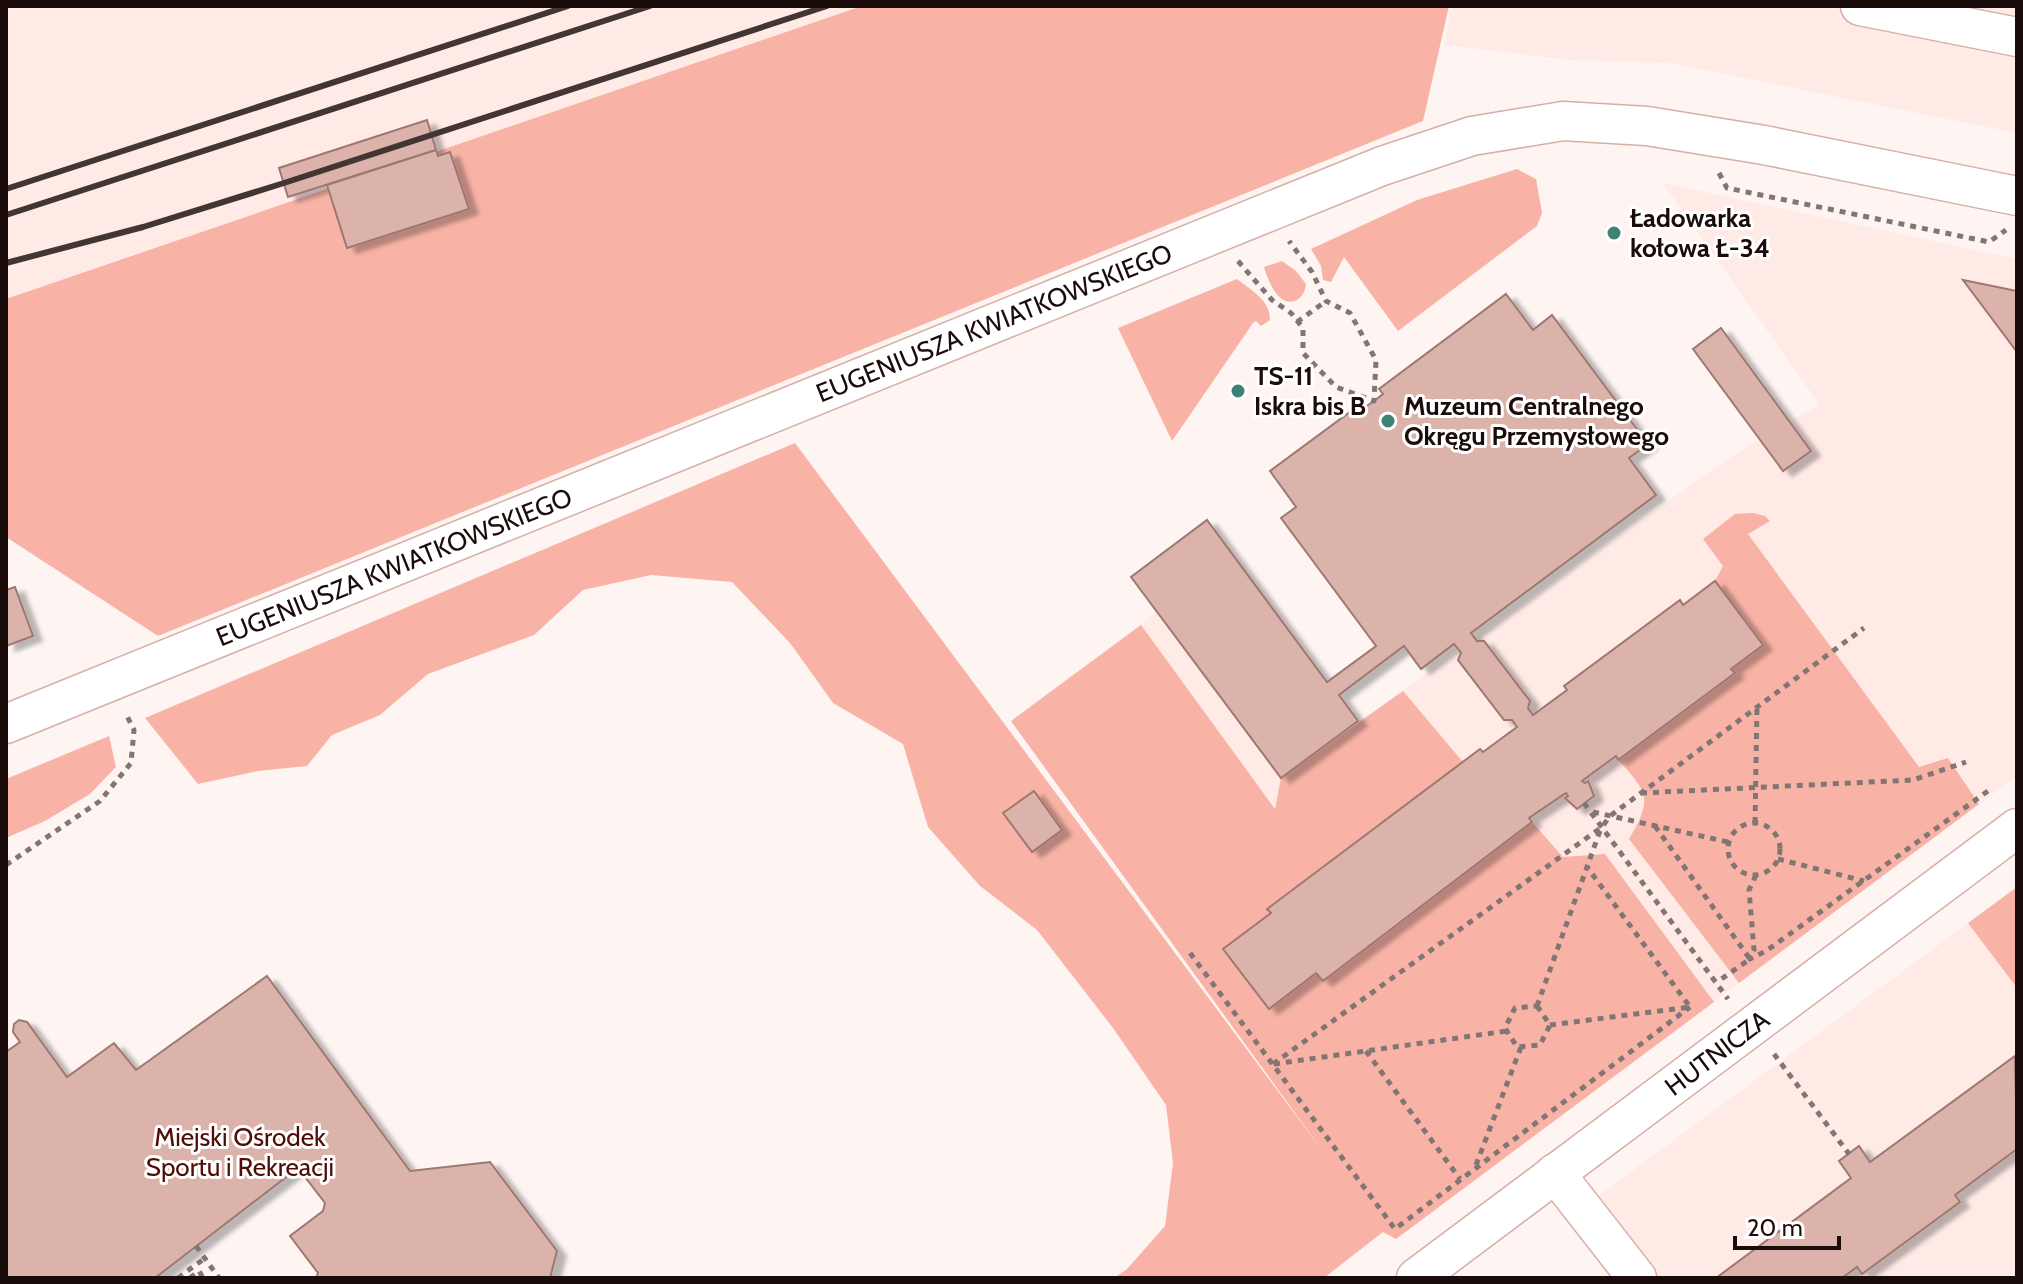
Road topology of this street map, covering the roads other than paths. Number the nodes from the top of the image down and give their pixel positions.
1 (1860, 6) edge
2 (2017, 37) edge
3 (2017, 196) edge
4 (6, 724) edge
5 (2017, 828) edge
6 (1555, 1173) junction
7 (1620, 1272) edge
8 (1416, 1278) edge

1 - 2 street
3 - 4 street, EUGENIUSZA KWIATKOWSKIEGO
5 - 6 street, HUTNICZA
6 - 7 street
6 - 8 street, HUTNICZA

